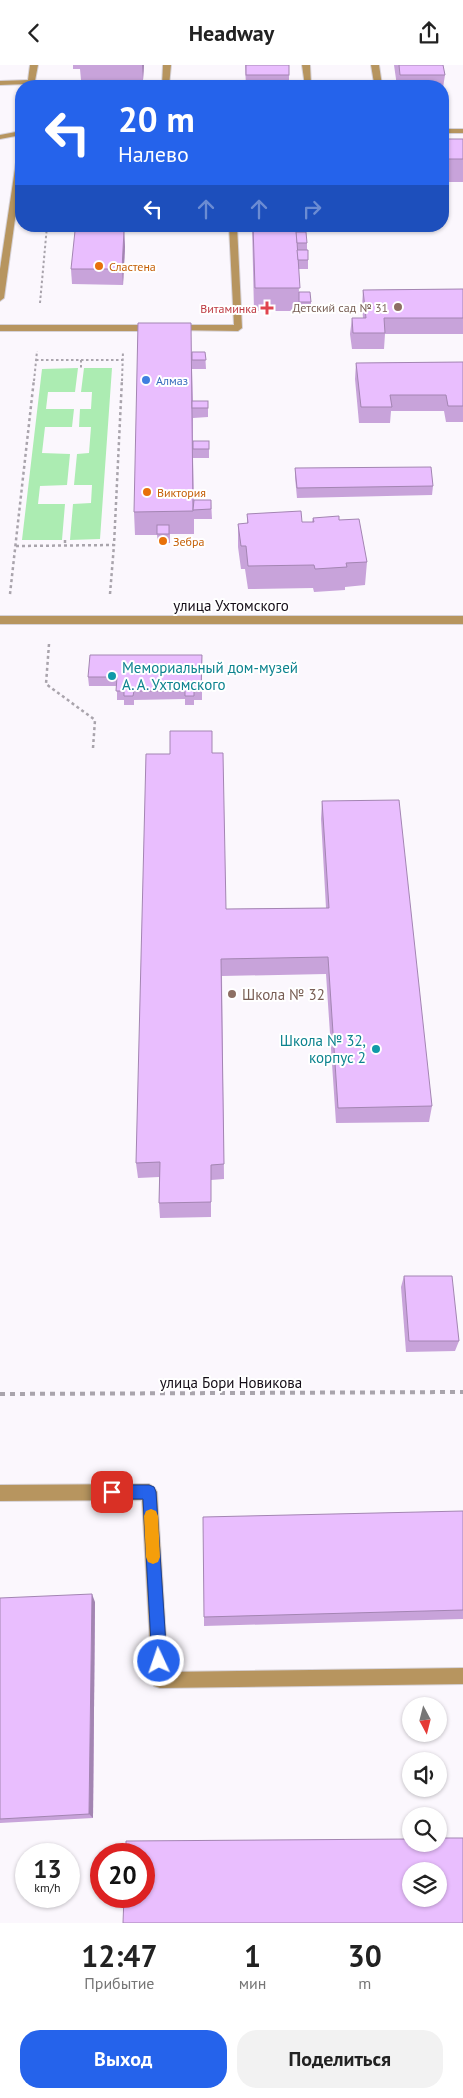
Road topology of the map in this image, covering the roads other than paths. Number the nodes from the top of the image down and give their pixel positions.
1 (34, 65) edge
2 (167, 65) edge
3 (306, 65) edge
4 (375, 65) edge
5 (32, 80) edge
6 (166, 80) edge
7 (307, 80) edge
8 (377, 80) edge
9 (0, 83) edge
10 (15, 83) edge
11 (449, 131) edge
12 (463, 131) edge
13 (15, 134) edge
14 (0, 137) edge
15 (15, 193) edge
16 (233, 232) edge
17 (0, 298) edge
18 (0, 327) edge
19 (4, 620) edge
20 (463, 620) edge
21 (0, 1493) edge
22 (463, 1676) edge

1 - 5 street
2 - 6 street
3 - 7 street
4 - 8 street
9 - 10 street
11 - 12 street
13 - 14 street
15 - 17 street
16 - 18 street
19 - 20 street, улица Ухтомского
21 - 22 street

